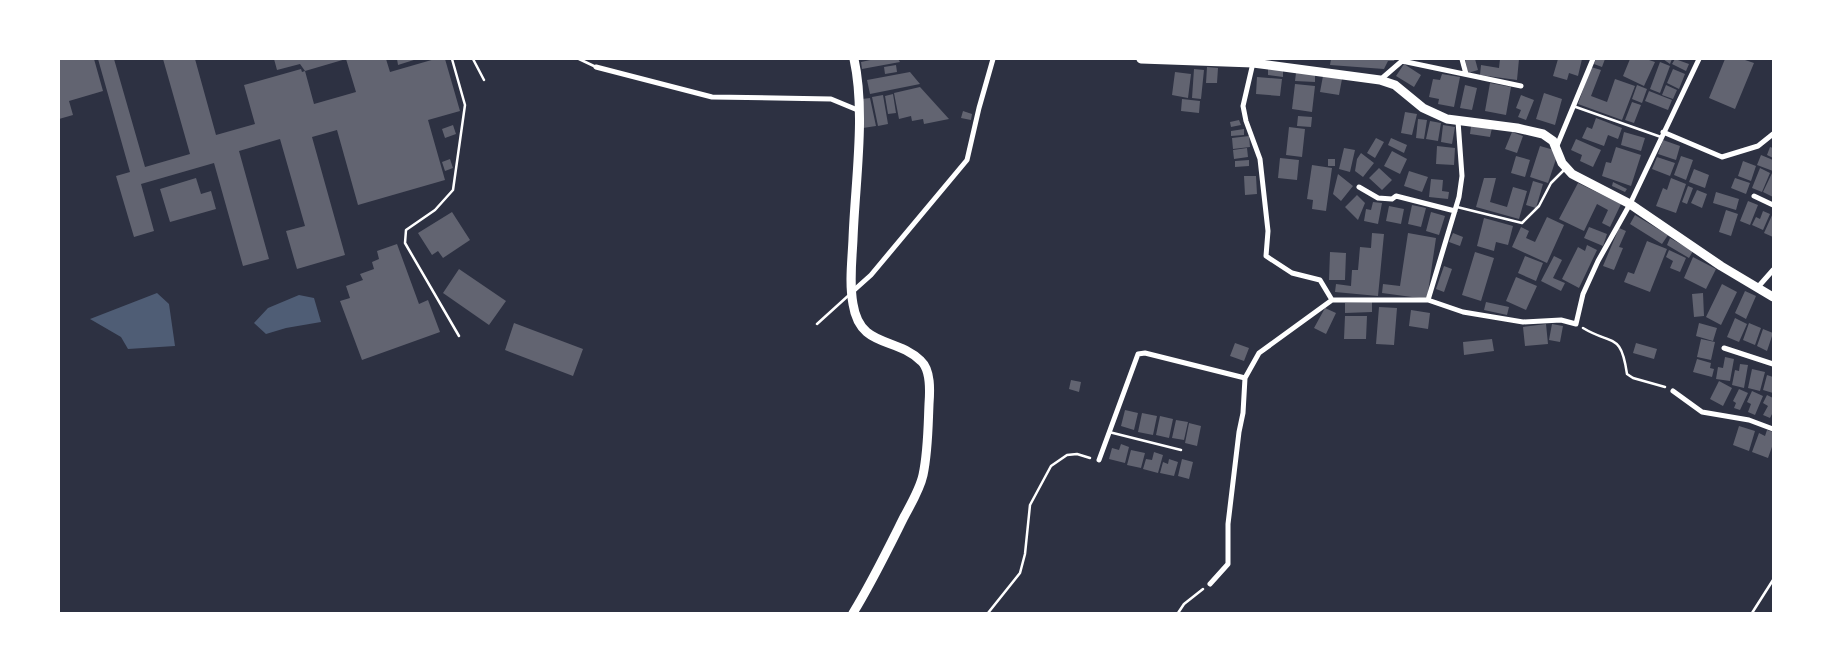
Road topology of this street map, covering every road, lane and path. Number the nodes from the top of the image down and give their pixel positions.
1 (452, 59) edge
2 (473, 59) edge
3 (579, 59) edge
4 (854, 59) edge
5 (994, 59) edge
6 (1141, 59) edge
7 (1462, 59) edge
8 (1593, 59) edge
9 (1699, 59) edge
10 (1260, 62) edge
11 (596, 67) joint
12 (1466, 74) junction
13 (484, 80) dead end
14 (1380, 80) junction
15 (1520, 86) dead end
16 (1574, 106) junction
17 (860, 112) junction
18 (1458, 121) junction
19 (1662, 134) junction
20 (1773, 134) edge
21 (1556, 148) junction
22 (1566, 168) junction
23 (1359, 187) dead end
24 (1754, 196) dead end
25 (1630, 204) junction
26 (1773, 205) edge
27 (1456, 209) junction
28 (1773, 270) edge
29 (1758, 287) junction
30 (852, 292) junction
31 (1773, 297) edge
32 (1332, 300) junction
33 (1428, 300) junction
34 (817, 324) dead end
35 (1576, 324) junction
36 (459, 336) dead end
37 (1724, 348) dead end
38 (1773, 364) edge
39 (1246, 378) junction
40 (1674, 391) joint
41 (1773, 429) edge
42 (1109, 432) junction
43 (1180, 450) dead end
44 (1099, 460) joint
45 (1773, 580) edge
46 (1210, 584) joint
47 (853, 613) edge
48 (988, 613) edge
49 (1178, 613) edge
50 (1752, 613) edge

1 - 36 lane
2 - 13 lane
3 - 11 lane
4 - 17 main road
5 - 30 street
6 - 10 main road
7 - 12 street
8 - 16 street
9 - 19 street
10 - 14 main road
10 - 32 street
11 - 17 street
12 - 14 street
12 - 15 street
14 - 18 main road
16 - 19 lane
16 - 21 street
17 - 30 main road
18 - 21 main road
18 - 27 street
19 - 20 street
19 - 25 street
21 - 22 main road
22 - 25 main road
22 - 27 lane
23 - 27 street
24 - 26 street
25 - 29 main road
25 - 35 street
27 - 33 street
28 - 29 street
29 - 31 main road
30 - 34 lane
30 - 47 main road
32 - 33 street
32 - 39 street
33 - 35 street
35 - 40 path
37 - 38 street
39 - 42 street
39 - 46 street
40 - 41 street
42 - 43 lane
42 - 44 street
44 - 48 path
45 - 50 path
46 - 49 path

